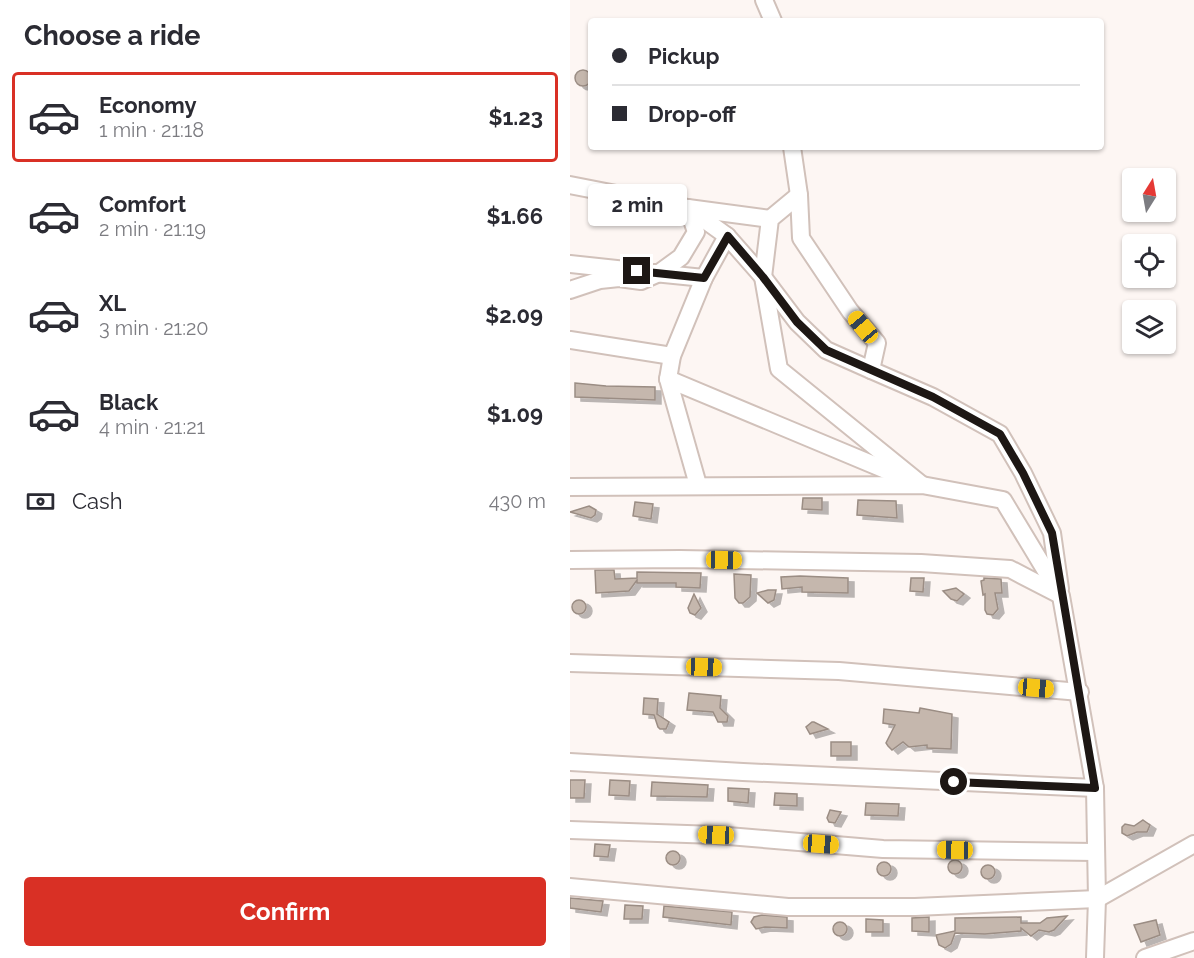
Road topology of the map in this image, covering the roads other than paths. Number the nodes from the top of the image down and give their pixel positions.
1 (764, 0) edge
2 (772, 18) edge
3 (792, 150) edge
4 (570, 185) edge
5 (799, 195) junction
6 (688, 208) junction
7 (770, 219) junction
8 (728, 236) junction
9 (570, 264) edge
10 (659, 273) junction
11 (763, 277) junction
12 (704, 278) junction
13 (570, 290) edge
14 (570, 340) edge
15 (672, 356) junction
16 (871, 370) junction
17 (668, 379) junction
18 (698, 485) junction
19 (570, 486) edge
20 (922, 486) junction
21 (570, 560) edge
22 (1061, 596) junction
23 (570, 663) edge
24 (1080, 692) junction
25 (570, 762) edge
26 (1095, 788) junction
27 (570, 830) edge
28 (1194, 844) edge
29 (1095, 852) junction
30 (570, 888) edge
31 (1097, 899) junction
32 (1194, 941) edge
33 (1095, 958) edge
34 (1145, 958) edge

1 - 2 street
3 - 5 street
4 - 6 street
5 - 7 street
5 - 16 street
6 - 7 street
6 - 8 street
6 - 10 street
7 - 11 street
8 - 11 street
8 - 12 street
9 - 10 street
10 - 12 street
10 - 13 street
11 - 16 street
11 - 20 street
12 - 15 street
14 - 15 street
15 - 17 street
16 - 22 street
17 - 18 street
17 - 20 street
18 - 19 street
18 - 20 street
20 - 22 street
21 - 22 street
22 - 24 street
23 - 24 street
24 - 26 street
25 - 26 street
26 - 29 street
27 - 29 street
28 - 31 street
29 - 31 street
30 - 31 street
31 - 33 street
32 - 34 street

